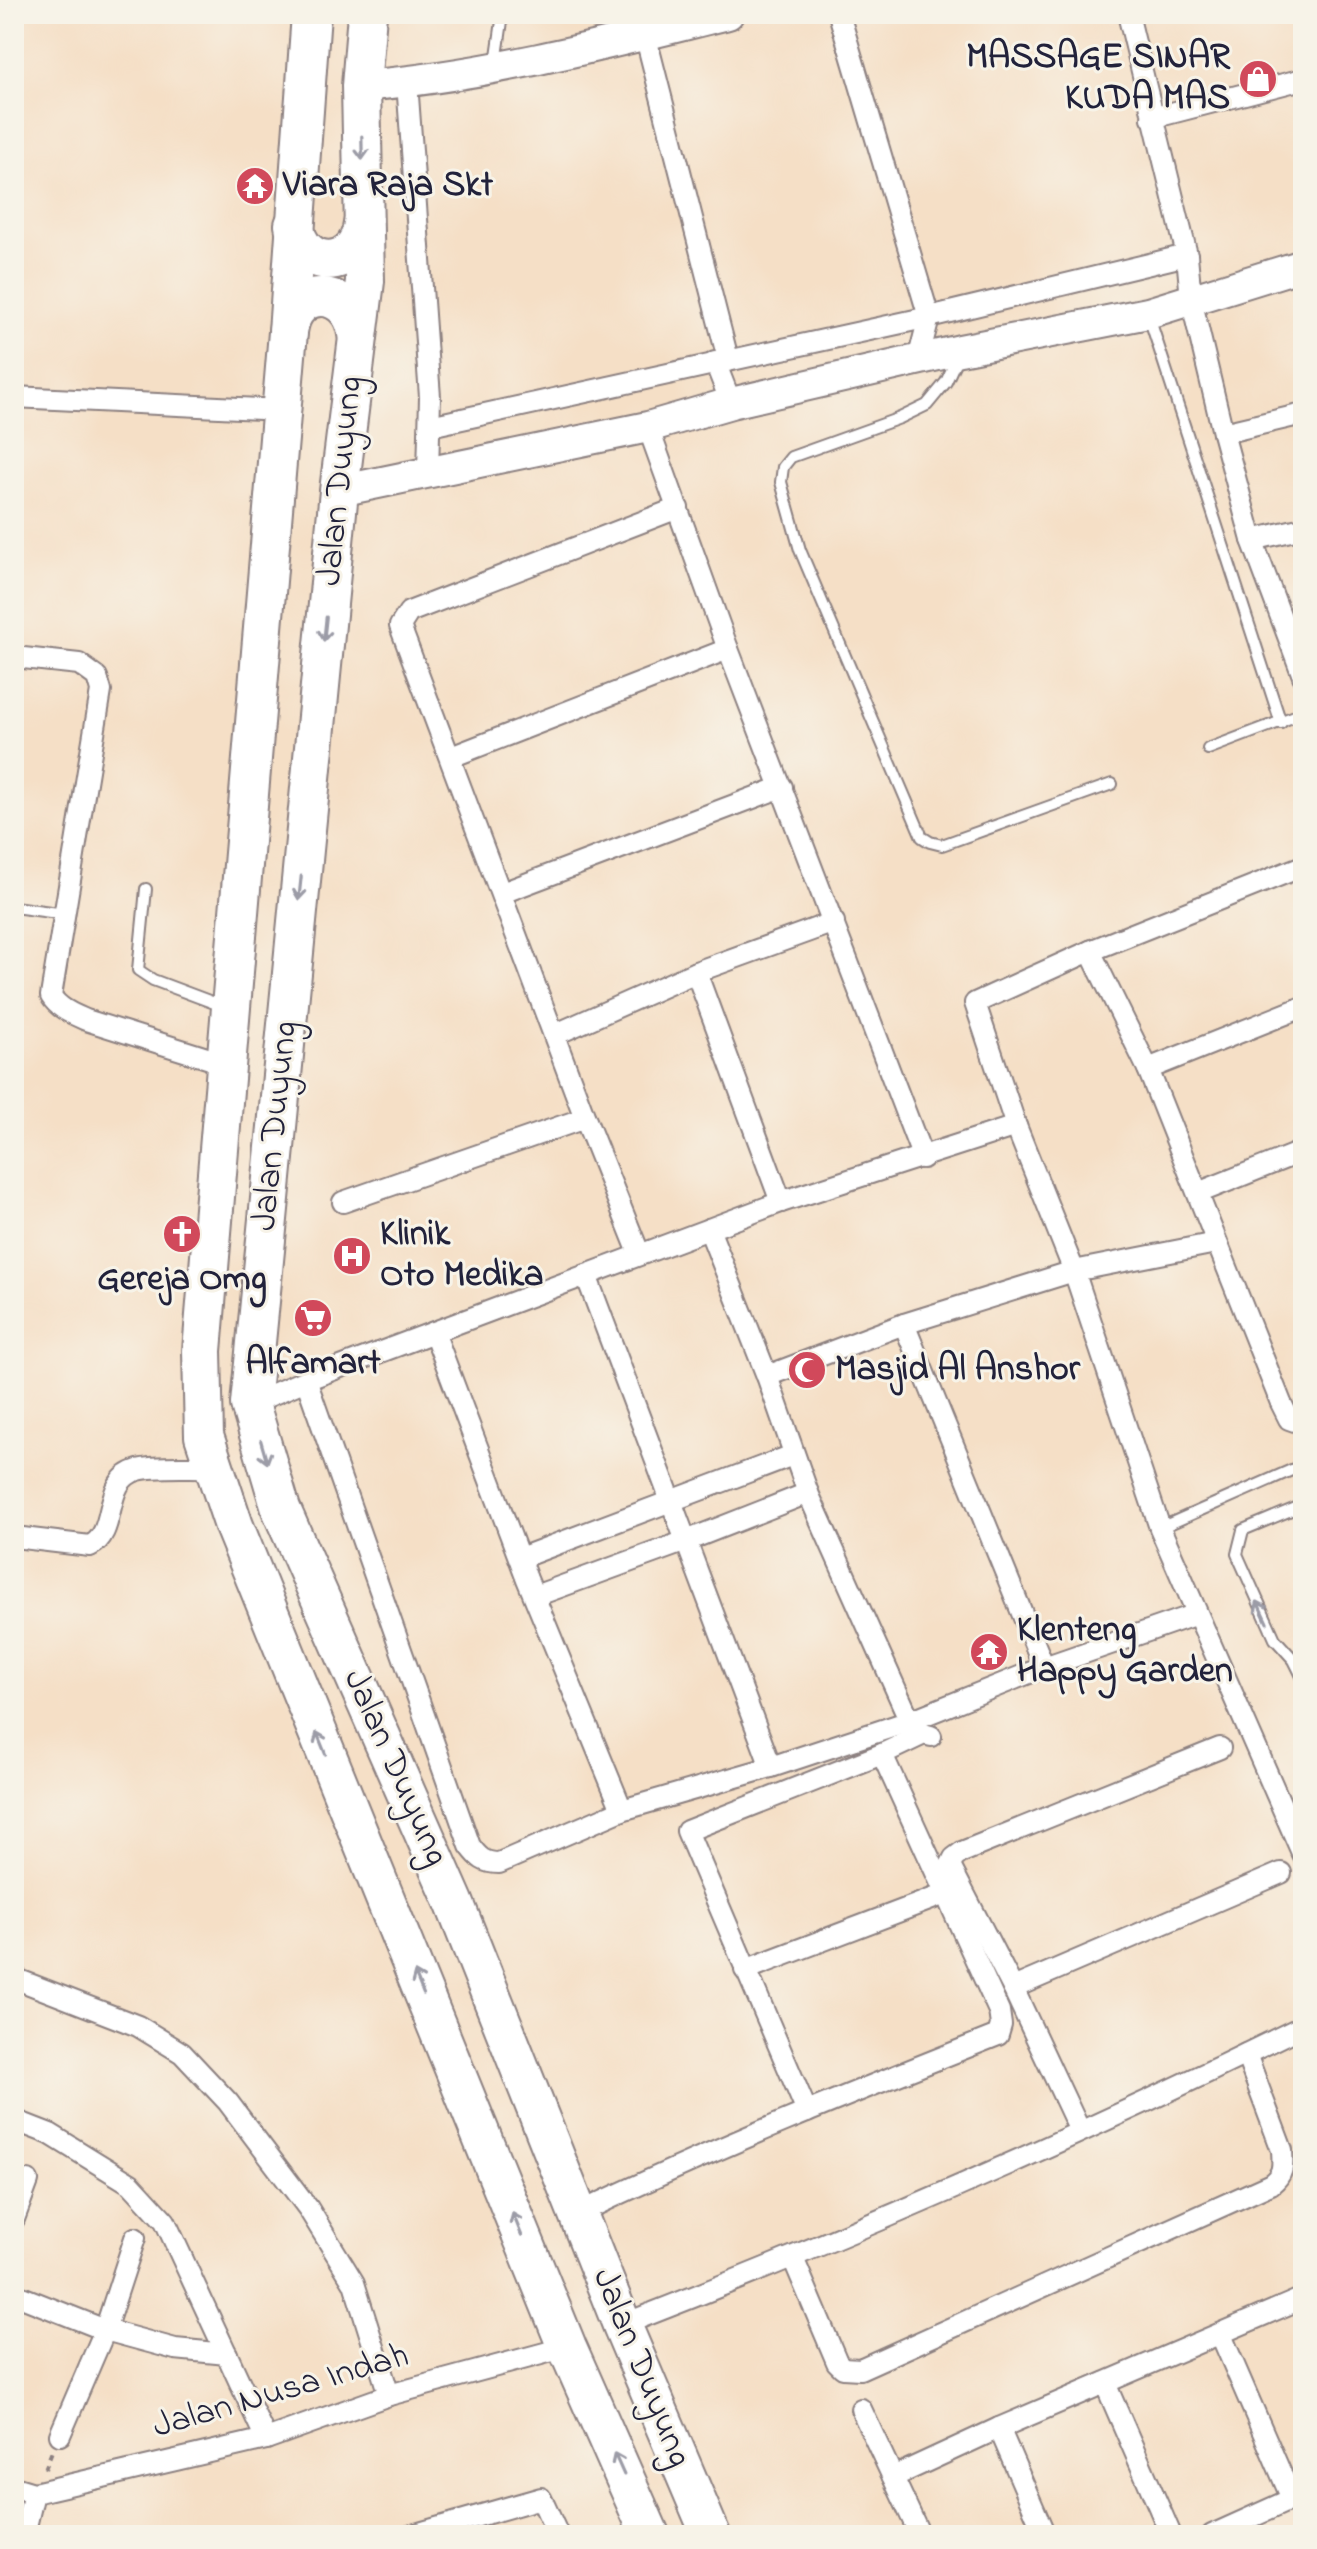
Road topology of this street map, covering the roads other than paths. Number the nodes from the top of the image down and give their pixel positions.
1 (311, 14) edge
2 (367, 14) edge
3 (503, 14) edge
4 (728, 14) edge
5 (839, 14) edge
6 (1128, 14) edge
7 (645, 34) junction
8 (496, 66) junction
9 (1303, 79) edge
10 (407, 82) junction
11 (361, 86) junction
12 (1152, 118) junction
13 (363, 224) junction
14 (294, 225) junction
15 (1187, 255) junction
16 (1303, 265) edge
17 (1191, 299) junction
18 (1148, 313) junction
19 (929, 317) junction
20 (288, 332) junction
21 (357, 334) junction
22 (960, 350) junction
23 (918, 360) junction
24 (722, 361) junction
25 (14, 397) edge
26 (731, 403) junction
27 (281, 410) junction
28 (1303, 414) edge
29 (430, 426) junction
30 (648, 427) junction
31 (1223, 433) junction
32 (428, 472) junction
33 (339, 491) junction
34 (678, 508) junction
35 (1303, 528) edge
36 (1252, 540) junction
37 (728, 649) junction
38 (14, 657) edge
39 (1303, 676) edge
40 (1303, 713) edge
41 (1281, 723) junction
42 (1208, 749) dead end
43 (451, 757) junction
44 (1112, 784) dead end
45 (782, 787) junction
46 (1303, 866) edge
47 (146, 889) dead end
48 (502, 893) junction
49 (14, 907) edge
50 (65, 914) junction
51 (834, 922) junction
52 (1090, 951) junction
53 (696, 972) junction
54 (1303, 1007) edge
55 (231, 1009) junction
56 (554, 1035) junction
57 (226, 1064) junction
58 (1148, 1069) junction
59 (585, 1118) junction
60 (1016, 1126) junction
61 (1303, 1151) edge
62 (923, 1158) junction
63 (1198, 1193) junction
64 (343, 1202) dead end
65 (781, 1202) junction
66 (709, 1229) junction
67 (1216, 1243) junction
68 (639, 1253) junction
69 (1074, 1271) junction
70 (586, 1275) junction
71 (904, 1324) junction
72 (434, 1332) junction
73 (767, 1376) junction
74 (306, 1380) junction
75 (250, 1404) junction
76 (1303, 1424) edge
77 (793, 1455) junction
78 (1303, 1465) edge
79 (214, 1467) junction
80 (808, 1493) junction
81 (671, 1501) junction
82 (1303, 1505) edge
83 (1160, 1528) junction
84 (14, 1537) edge
85 (686, 1541) junction
86 (520, 1558) junction
87 (535, 1596) junction
88 (1197, 1614) junction
89 (1044, 1667) junction
90 (1303, 1678) edge
91 (910, 1721) junction
92 (931, 1736) dead end
93 (1220, 1748) dead end
94 (882, 1754) junction
95 (771, 1767) junction
96 (622, 1810) junction
97 (1303, 1855) edge
98 (1281, 1873) dead end
99 (945, 1894) junction
100 (745, 1970) junction
101 (14, 1978) edge
102 (1013, 1988) junction
103 (1303, 2026) edge
104 (1246, 2054) junction
105 (807, 2112) junction
106 (14, 2120) edge
107 (1080, 2131) junction
108 (28, 2181) dead end
109 (579, 2213) junction
110 (14, 2219) edge
111 (135, 2238) dead end
112 (793, 2258) junction
113 (14, 2294) edge
114 (1303, 2298) edge
115 (622, 2325) junction
116 (105, 2330) junction
117 (1221, 2335) junction
118 (567, 2347) junction
119 (227, 2354) junction
120 (1105, 2383) junction
121 (389, 2395) junction
122 (861, 2409) dead end
123 (999, 2428) junction
124 (60, 2435) road end
125 (266, 2439) junction
126 (893, 2477) junction
127 (24, 2490) edge
128 (1297, 2497) edge
129 (435, 2532) edge
130 (24, 2535) edge
131 (412, 2535) edge
132 (558, 2535) edge
133 (650, 2535) edge
134 (711, 2535) edge
135 (920, 2535) edge
136 (1045, 2535) edge
137 (1171, 2535) edge
138 (1212, 2535) edge

1 - 14 highway, Jalan Duyung
2 - 11 highway, Jalan Duyung
3 - 8 lane
4 - 7 street
5 - 19 street
6 - 12 street
7 - 8 street
7 - 24 street
8 - 10 street
9 - 12 street
10 - 11 street
10 - 29 street
11 -> 13 highway, Jalan Duyung
12 - 15 street
13 - 14 highway
13 - 21 highway, Jalan Duyung
14 - 20 highway, Jalan Duyung
15 - 17 street
15 - 19 street
16 - 17 street
17 - 18 street
17 - 31 street
18 - 22 street
18 - 41 lane
19 - 23 street
19 - 24 street
20 - 21 highway
20 - 27 highway, Jalan Duyung
21 - 33 highway, Jalan Duyung
22 - 23 street
22 - 44 lane
23 - 26 street
24 - 26 street
24 - 29 street
25 - 27 street
26 - 30 street
27 - 55 highway, Jalan Duyung
28 - 31 street
29 - 32 street
30 - 32 street
30 - 34 street
31 - 36 street
32 - 33 street
33 -> 75 highway, Jalan Duyung
34 - 37 street
34 - 43 street
35 - 36 street
36 - 39 street
37 - 43 street
37 - 45 street
38 - 50 street
40 - 41 lane
41 - 42 lane
43 - 48 street
45 - 48 street
45 - 51 street
46 - 52 street
47 - 55 lane
48 - 56 street
49 - 50 lane
50 - 57 street
51 - 53 street
51 - 62 street
52 - 58 street
52 - 60 street
53 - 56 street
53 - 65 street
54 - 58 street
55 - 57 highway, Jalan Duyung
56 - 59 street
57 - 79 highway, Jalan Duyung
58 - 63 street
59 - 64 street
59 - 68 street
60 - 62 street
60 - 69 street
61 - 63 street
62 - 65 street
63 - 67 street
65 - 66 street
66 - 68 street
66 - 73 street
67 - 69 street
67 - 76 street
68 - 70 street
69 - 71 street
69 - 83 street
70 - 72 street
70 - 81 street
71 - 73 street
71 - 89 street
72 - 74 street
72 - 86 street
73 - 77 street
74 - 75 street
74 - 96 street
75 -> 109 highway, Jalan Duyung
77 - 80 street
77 - 81 street
78 - 83 lane
79 - 84 street
118 -> 79 highway, Jalan Duyung
80 - 85 street
80 - 91 street
81 - 85 street
81 - 86 street
90 -> 82 lane
83 - 88 street
85 - 87 street
85 - 95 street
86 - 87 street
87 - 96 street
88 - 89 street
88 - 97 street
89 - 91 street
91 - 95 street
92 - 94 street
93 - 102 street
94 - 99 street
94 - 100 street
95 - 96 street
98 - 102 street
99 - 100 street
99 - 105 street
100 - 105 street
101 - 121 street
102 - 107 street
103 - 104 street
104 - 107 street
104 - 112 street
105 - 109 street
106 - 119 street
107 - 112 street
108 - 110 street
109 - 115 highway, Jalan Duyung
111 - 116 street
112 - 115 street
113 - 116 street
114 - 117 street
115 - 134 highway, Jalan Duyung
116 - 119 street
116 - 124 street
117 - 120 street
117 - 128 street
118 - 121 street, Jalan Nusa Indah
133 -> 118 highway, Jalan Duyung
119 - 125 street
120 - 123 street
120 - 137 street
121 - 125 street, Jalan Nusa Indah
122 - 126 street
123 - 126 street
123 - 136 street
125 - 127 street, Jalan Nusa Indah
126 - 135 street
127 - 130 street
128 - 138 street
129 - 131 street
129 - 132 street

